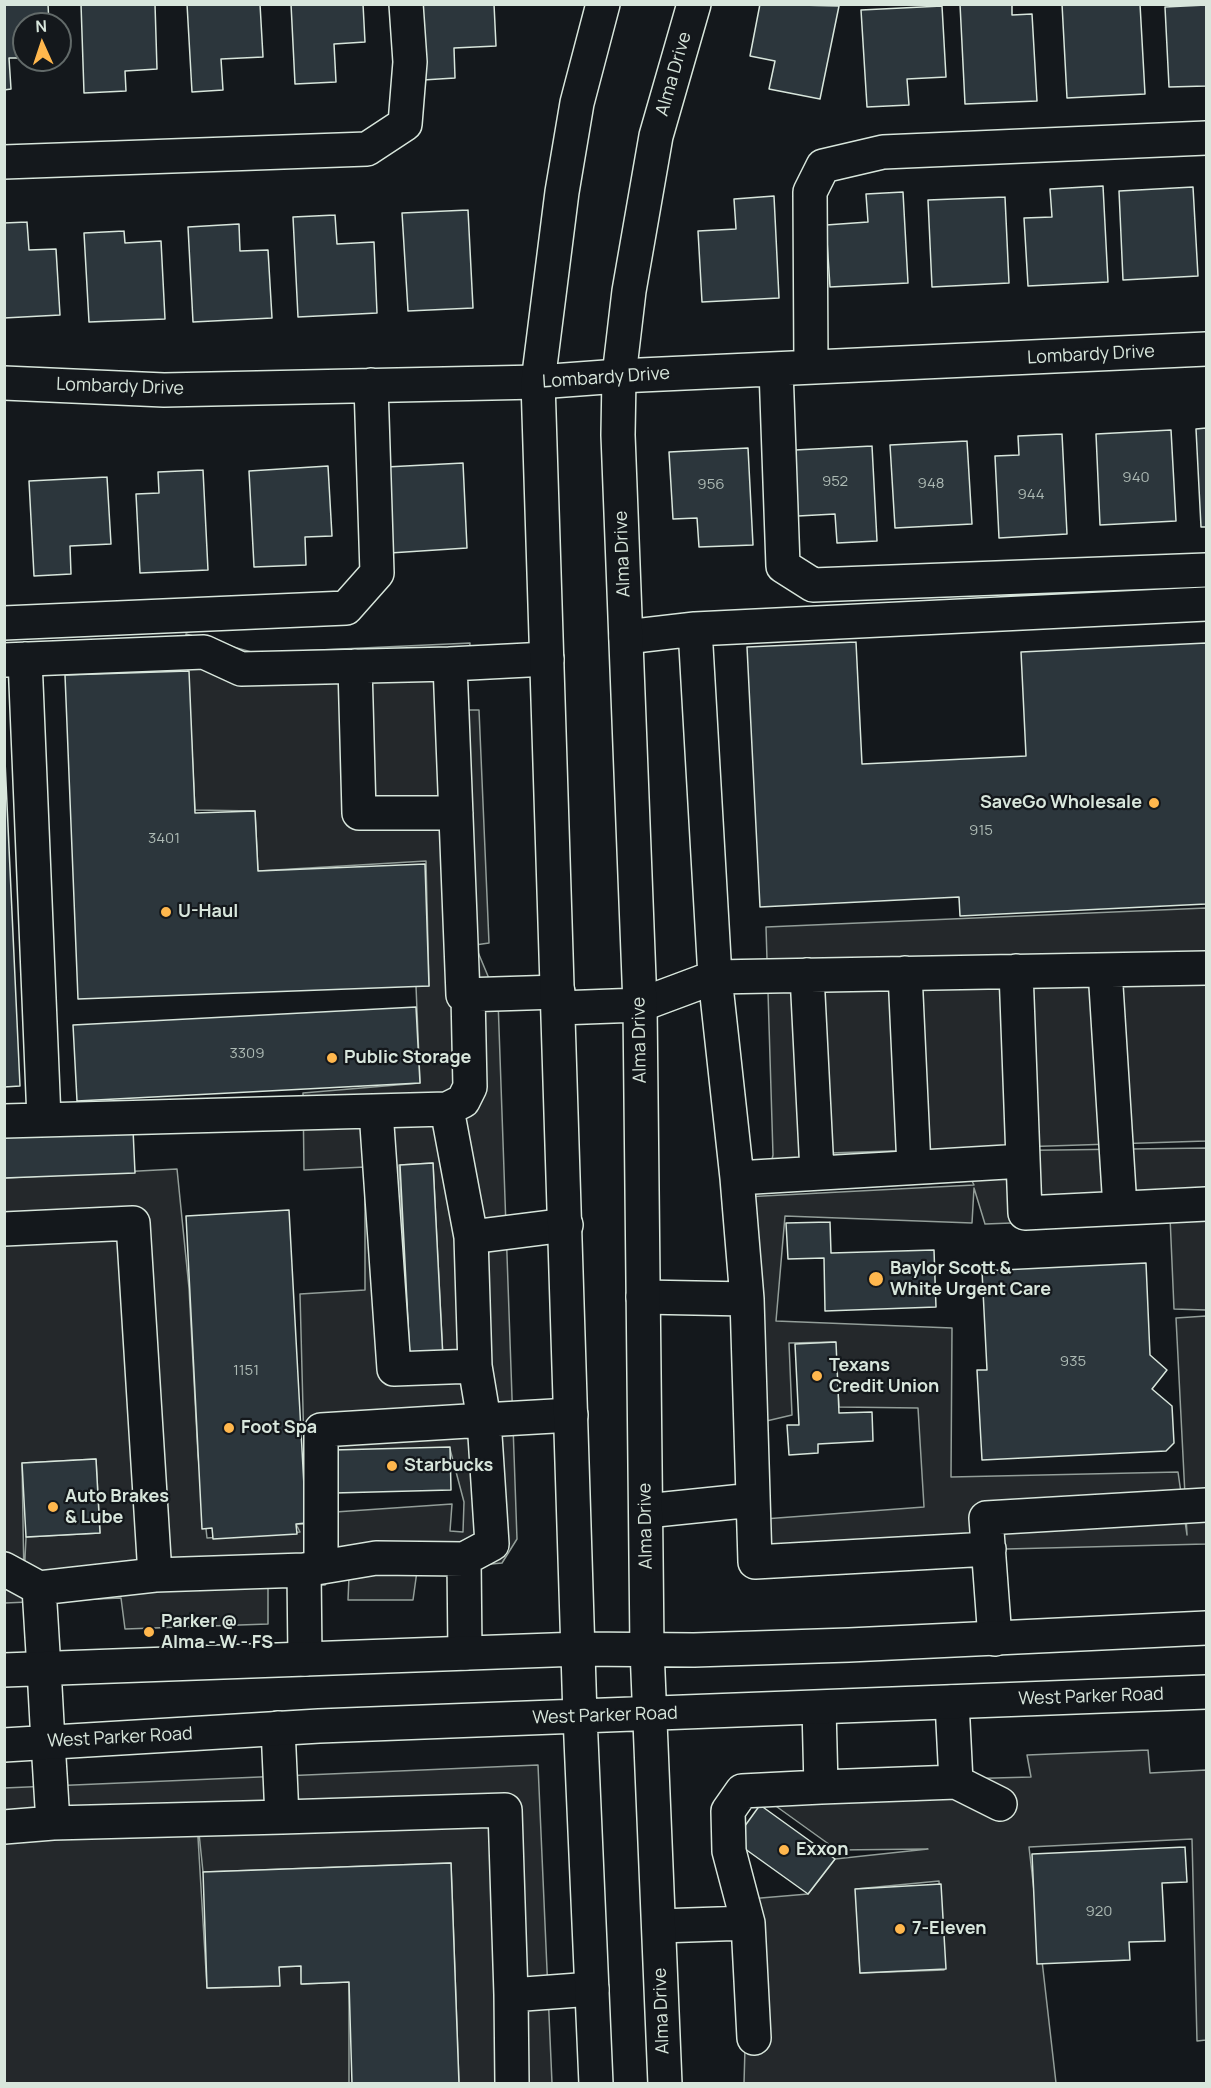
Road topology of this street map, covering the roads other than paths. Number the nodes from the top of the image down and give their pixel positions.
1 (406, 4) edge
2 (603, 4) edge
3 (694, 4) edge
4 (1206, 138) edge
5 (4, 162) edge
6 (1206, 349) edge
7 (811, 367) junction
8 (776, 369) junction
9 (619, 376) junction
10 (538, 382) junction
11 (4, 383) edge
12 (370, 385) junction
13 (1206, 570) edge
14 (1206, 604) edge
15 (4, 623) edge
16 (695, 629) junction
17 (626, 637) junction
18 (15, 659) edge
19 (547, 659) junction
20 (450, 664) junction
21 (355, 666) junction
22 (456, 813) junction
23 (1206, 968) edge
24 (1105, 970) junction
25 (1016, 971) junction
26 (905, 974) junction
27 (807, 975) junction
28 (715, 977) junction
29 (468, 995) junction
30 (559, 1000) junction
31 (639, 1005) junction
32 (447, 1109) junction
33 (376, 1111) junction
34 (44, 1119) junction
35 (4, 1120) edge
36 (1023, 1161) junction
37 (914, 1167) junction
38 (817, 1172) junction
39 (737, 1178) junction
40 (1206, 1204) edge
41 (1120, 1208) junction
42 (566, 1225) junction
43 (4, 1228) edge
44 (471, 1237) junction
45 (643, 1297) junction
46 (747, 1299) junction
47 (475, 1366) junction
48 (571, 1415) junction
49 (484, 1420) junction
50 (753, 1500) junction
51 (1206, 1506) edge
52 (646, 1510) junction
53 (989, 1549) junction
54 (464, 1559) junction
55 (312, 1568) junction
56 (4, 1569) edge
57 (155, 1575) junction
58 (39, 1588) junction
59 (1206, 1628) edge
60 (995, 1639) junction
61 (579, 1648) junction
62 (647, 1649) junction
63 (465, 1653) junction
64 (305, 1659) junction
65 (4, 1670) edge
66 (44, 1670) junction
67 (1206, 1692) edge
68 (952, 1702) junction
69 (819, 1708) junction
70 (651, 1715) junction
71 (580, 1716) junction
72 (278, 1728) junction
73 (48, 1742) junction
74 (4, 1745) edge
75 (956, 1782) junction
76 (821, 1787) junction
77 (1000, 1804) dead end
78 (282, 1817) junction
79 (53, 1823) junction
80 (4, 1827) edge
81 (748, 1923) junction
82 (659, 1926) junction
83 (592, 1989) junction
84 (511, 1995) junction
85 (754, 2038) dead end
86 (512, 2084) edge
87 (596, 2084) edge
88 (666, 2084) edge

1 - 5 main road
2 - 10 main road
3 - 9 main road, Alma Drive
4 - 7 main road
6 - 7 main road, Lombardy Drive
7 - 8 main road, Lombardy Drive
8 - 9 main road, Lombardy Drive
8 - 13 main road
9 - 10 main road, Lombardy Drive
9 - 17 main road, Alma Drive
10 - 12 main road, Lombardy Drive
10 - 19 main road
11 - 12 main road, Lombardy Drive
12 - 15 main road
14 - 16 main road
16 - 17 main road
16 - 28 main road
17 - 31 main road, Alma Drive
18 - 21 main road
18 - 34 main road
19 - 20 main road
19 - 30 main road
20 - 21 main road
20 - 22 main road
21 - 22 main road
22 - 29 main road
23 - 24 main road
24 - 25 main road
24 - 41 main road
25 - 26 main road
25 - 36 main road
26 - 27 main road
26 - 37 main road
27 - 28 main road
27 - 38 main road
28 - 31 main road
28 - 39 main road
29 - 30 main road
29 - 32 main road
30 - 31 main road
30 - 42 main road
31 - 45 main road, Alma Drive
32 - 33 main road
32 - 44 main road
33 - 34 main road
33 - 47 main road
34 - 35 main road
36 - 37 main road
36 - 41 main road
37 - 38 main road
38 - 39 main road
39 - 46 main road
40 - 41 main road
42 - 44 main road
42 - 48 main road
43 - 57 main road
44 - 47 main road
45 - 46 main road
45 - 52 main road, Alma Drive
46 - 50 main road
47 - 49 main road
48 - 49 main road
48 - 61 main road
49 - 54 main road
49 - 55 main road
50 - 52 main road
50 - 53 main road
51 - 53 main road
52 - 62 main road, Alma Drive
53 - 60 main road
54 - 55 main road
54 - 63 main road
55 - 57 main road
55 - 64 main road
56 - 58 main road
57 - 58 main road
58 - 66 main road
59 - 60 main road
60 - 62 main road
61 - 62 main road
61 - 63 main road
61 - 71 main road
62 - 70 main road, Alma Drive
63 - 64 main road
64 - 66 main road
65 - 66 main road
66 - 73 main road
67 - 68 main road, West Parker Road
68 - 69 main road, West Parker Road
68 - 75 main road
69 - 70 main road, West Parker Road
69 - 76 main road
70 - 71 main road, West Parker Road
70 - 82 main road, Alma Drive
71 - 72 main road, West Parker Road
71 - 83 main road
72 - 73 main road, West Parker Road
72 - 78 main road
73 - 74 main road, West Parker Road
73 - 79 main road
75 - 76 main road
75 - 77 main road
76 - 81 main road
78 - 79 main road
78 - 84 main road
79 - 80 main road
81 - 82 main road
81 - 85 main road
82 - 88 main road, Alma Drive
83 - 84 main road
83 - 87 main road
84 - 86 main road

